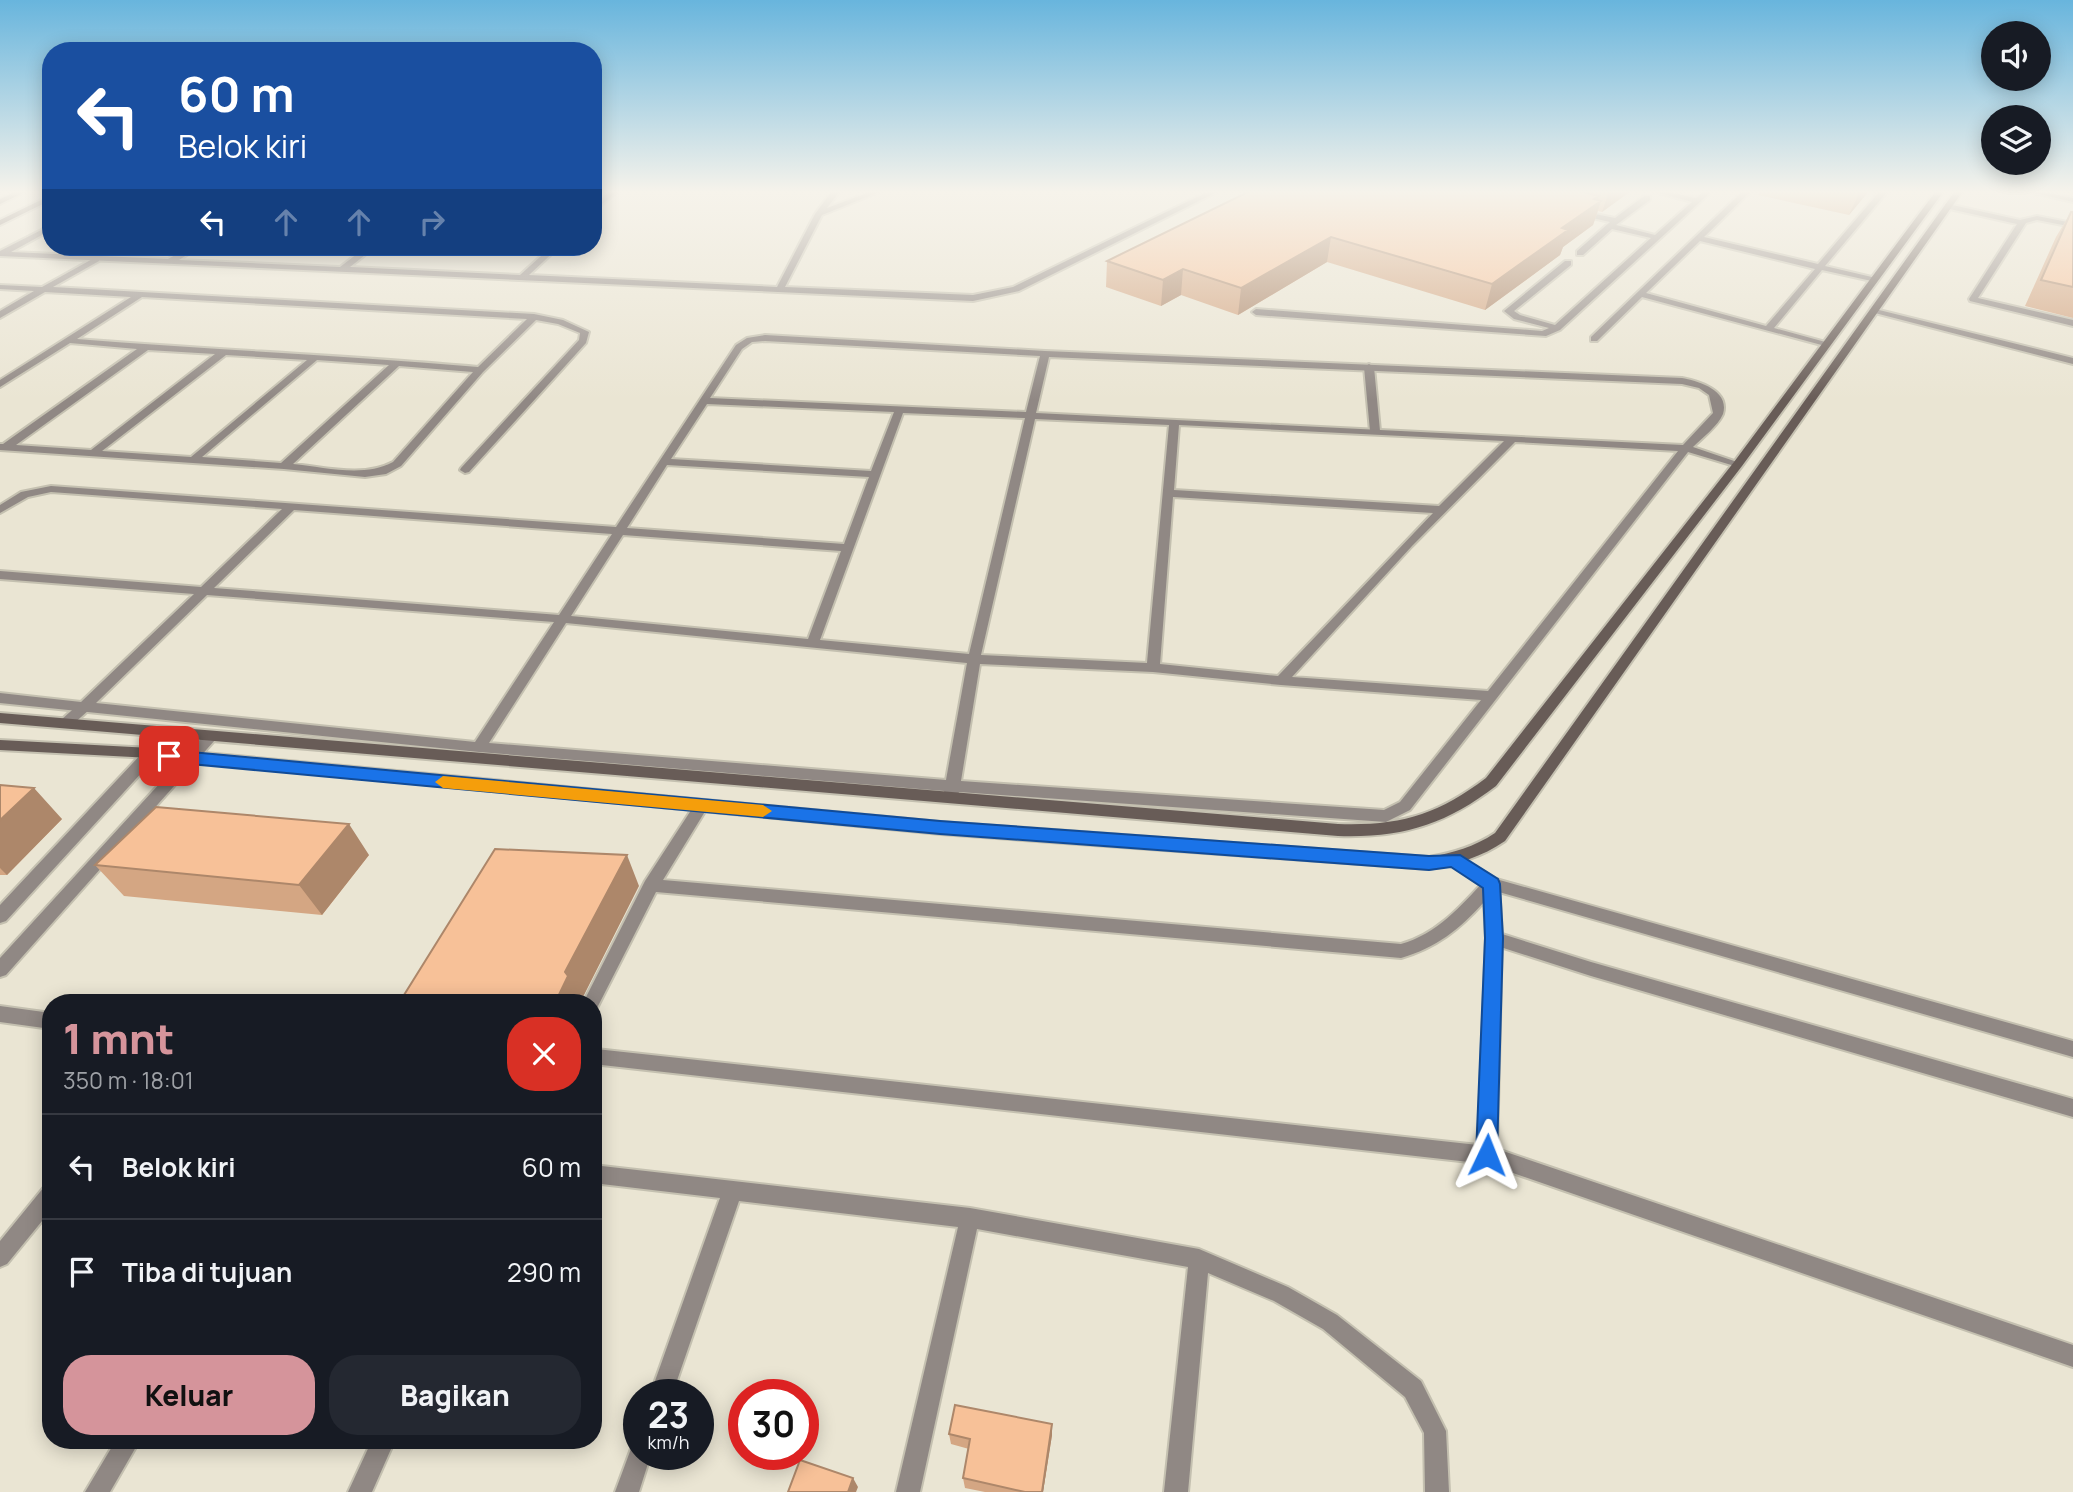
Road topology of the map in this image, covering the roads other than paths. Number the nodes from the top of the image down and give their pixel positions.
1 (93, 261) edge
2 (136, 261) edge
3 (353, 261) edge
4 (540, 261) edge
5 (794, 261) edge
6 (1072, 261) edge
7 (1631, 261) edge
8 (1675, 261) edge
9 (1786, 261) edge
10 (1828, 261) edge
11 (1888, 261) edge
12 (1909, 261) edge
13 (1997, 261) edge
14 (170, 262) joint
15 (1568, 262) dead end
16 (1821, 269) junction
17 (341, 270) junction
18 (522, 278) junction
19 (1873, 280) junction
20 (0, 287) edge
21 (43, 290) junction
22 (779, 290) junction
23 (1641, 294) junction
24 (141, 295) junction
25 (1874, 310) junction
26 (1256, 312) dead end
27 (0, 315) edge
28 (534, 317) junction
29 (2073, 323) edge
30 (1770, 327) junction
31 (1558, 328) junction
32 (1594, 339) dead end
33 (72, 341) junction
34 (1826, 345) junction
35 (145, 348) junction
36 (224, 352) junction
37 (1045, 355) junction
38 (317, 356) junction
39 (2073, 361) edge
40 (398, 362) junction
41 (1369, 367) junction
42 (480, 370) junction
43 (5, 377) edge
44 (0, 384) edge
45 (703, 401) junction
46 (899, 411) junction
47 (1032, 417) junction
48 (1174, 423) junction
49 (1375, 431) junction
50 (1512, 439) junction
51 (3, 447) edge
52 (1685, 448) junction
53 (95, 452) junction
54 (194, 459) junction
55 (666, 462) junction
56 (1738, 464) junction
57 (284, 466) junction
58 (465, 470) dead end
59 (874, 474) junction
60 (1168, 493) junction
61 (291, 507) junction
62 (0, 510) edge
63 (1442, 510) junction
64 (617, 532) junction
65 (1685, 532) junction
66 (1710, 541) junction
67 (848, 548) junction
68 (0, 575) edge
69 (207, 590) junction
70 (563, 619) junction
71 (813, 642) junction
72 (974, 659) junction
73 (1153, 668) junction
74 (1281, 681) junction
75 (1490, 696) junction
76 (0, 698) edge
77 (85, 706) junction
78 (0, 718) edge
79 (66, 723) junction
80 (173, 735) junction
81 (210, 737) junction
82 (0, 745) edge
83 (479, 747) junction
84 (151, 753) junction
85 (187, 759) junction
86 (951, 793) junction
87 (702, 806) junction
88 (1453, 859) junction
89 (1491, 884) junction
90 (651, 885) junction
91 (0, 916) edge
92 (1494, 938) junction
93 (0, 970) edge
94 (596, 994) edge
95 (0, 1014) edge
96 (42, 1020) edge
97 (2073, 1049) edge
98 (602, 1057) edge
99 (2073, 1108) edge
100 (1487, 1155) junction
101 (602, 1175) edge
102 (732, 1192) junction
103 (42, 1205) edge
104 (970, 1218) junction
105 (0, 1257) edge
106 (1199, 1259) junction
107 (2073, 1356) edge
108 (667, 1379) edge
109 (123, 1449) edge
110 (380, 1449) edge
111 (635, 1470) edge
112 (97, 1492) edge
113 (360, 1492) edge
114 (627, 1492) edge
115 (908, 1492) edge
116 (1176, 1492) edge
117 (1437, 1492) edge

1 - 21 street
2 - 14 street
3 - 17 street
4 - 18 street
5 - 22 street
6 - 22 street
7 - 31 street
8 - 23 street
9 - 16 street
10 - 16 street
11 - 19 main road
12 - 25 main road
13 - 29 street
14 - 17 street
15 - 31 street
16 - 19 street
16 - 30 street
17 - 18 street
18 - 22 street
19 - 34 main road
20 - 21 street
21 - 24 street
21 - 27 street
23 - 30 street
23 - 32 street
24 - 28 street
24 - 33 street
25 - 39 street
25 - 66 main road
26 - 31 street
28 - 42 street
28 - 58 street
30 - 34 street
33 - 35 street
33 - 43 street
34 - 56 main road
35 - 36 street
35 - 51 street
36 - 38 street
36 - 53 street
37 - 41 street
37 - 45 street
37 - 47 street
38 - 40 street
38 - 54 street
40 - 42 street
40 - 57 street
41 - 49 street
41 - 52 street
42 - 57 street
43 - 44 street
45 - 46 street
45 - 55 street
46 - 47 street
46 - 59 street
47 - 48 street
47 - 72 street
48 - 49 street
48 - 60 street
49 - 50 street
50 - 52 street
50 - 63 street
51 - 53 street
52 - 56 street
52 - 75 street
53 - 54 street
54 - 57 street
55 - 59 street
55 - 64 street
56 - 65 main road
59 - 67 street
60 - 63 street
60 - 73 street
61 - 62 street
61 - 64 street
61 - 69 street
63 - 74 street
64 - 67 street
64 - 70 street
65 - 66 main road
65 - 86 main road
66 - 88 main road
67 - 71 street
68 - 69 street
69 - 70 street
69 - 77 street
70 - 71 street
70 - 83 street
71 - 72 street
72 - 73 street
72 - 86 street
73 - 74 street
74 - 75 street
75 - 86 street
76 - 77 street
77 - 79 street
77 - 83 street
78 - 79 main road
79 - 80 main road
80 - 81 main road
80 - 84 street
81 - 85 street
81 - 86 main road
82 - 84 main road
83 - 86 street
84 - 85 main road
84 - 91 street
85 - 87 main road
85 - 93 street
87 - 88 main road
87 - 90 street
88 - 89 street
89 - 90 street
89 - 92 street
89 - 97 street
90 - 94 street
92 - 99 street
92 - 100 street
95 - 96 street
98 - 100 street
100 - 107 street
101 - 102 street
102 - 104 street
102 - 108 street
103 - 105 street
104 - 106 street
104 - 115 street
106 - 116 street
106 - 117 street
109 - 112 street
110 - 113 street
111 - 114 street

